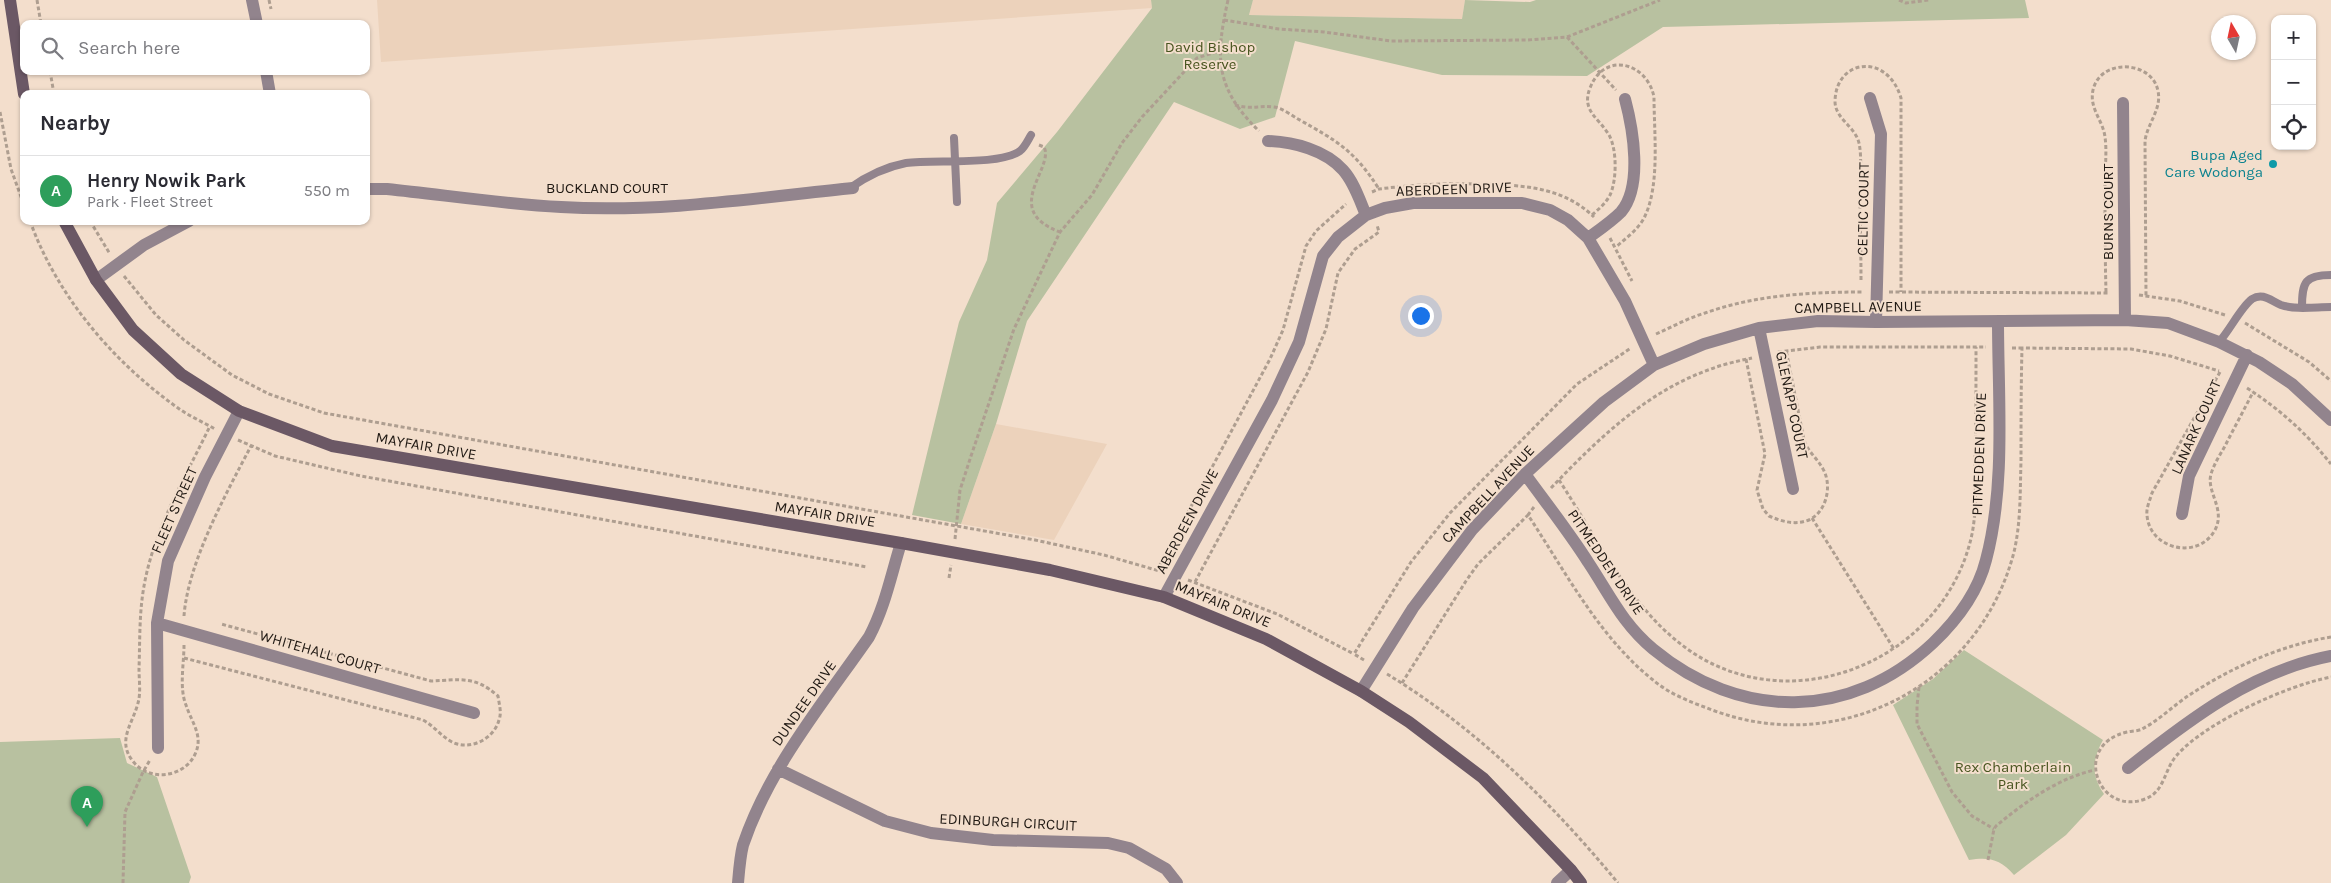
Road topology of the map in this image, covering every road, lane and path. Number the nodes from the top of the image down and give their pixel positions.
1 (10, 0) edge
2 (38, 0) edge
3 (252, 0) edge
4 (1228, 0) edge
5 (1660, 0) edge
6 (1899, 0) edge
7 (1929, 0) edge
8 (40, 20) edge
9 (256, 20) edge
10 (1224, 20) junction
11 (1567, 37) junction
12 (1219, 51) junction
13 (20, 67) edge
14 (21, 75) edge
15 (51, 75) edge
16 (267, 75) edge
17 (23, 90) edge
18 (53, 90) edge
19 (269, 90) edge
20 (1870, 98) dead end
21 (1625, 99) joint
22 (2123, 103) dead end
23 (0, 112) edge
24 (1031, 135) dead end
25 (954, 138) dead end
26 (1268, 141) joint
27 (1026, 144) junction
28 (956, 161) junction
29 (370, 189) edge
30 (851, 189) joint
31 (20, 194) edge
32 (1359, 198) junction
33 (957, 202) dead end
34 (1366, 216) junction
35 (66, 225) edge
36 (92, 225) edge
37 (182, 225) edge
38 (1603, 227) junction
39 (1060, 232) junction
40 (1588, 238) junction
41 (117, 265) junction
42 (2331, 275) edge
43 (96, 280) junction
44 (1636, 290) dead end
45 (1877, 292) junction
46 (2124, 294) junction
47 (2302, 307) junction
48 (2331, 307) edge
49 (2124, 320) junction
50 (2237, 320) junction
51 (1998, 321) junction
52 (1876, 322) junction
53 (1653, 325) dead end
54 (1759, 328) junction
55 (1657, 334) junction
56 (1642, 340) junction
57 (2219, 342) junction
58 (1998, 346) junction
59 (1976, 347) junction
60 (2022, 348) junction
61 (1765, 354) junction
62 (2247, 355) junction
63 (1654, 365) junction
64 (2219, 371) dead end
65 (2331, 381) edge
66 (2254, 392) dead end
67 (239, 411) junction
68 (2331, 420) edge
69 (2331, 464) edge
70 (1525, 474) junction
71 (1559, 480) junction
72 (1793, 489) dead end
73 (1542, 498) junction
74 (2182, 514) dead end
75 (1528, 515) junction
76 (1812, 518) dead end
77 (957, 528) junction
78 (900, 543) junction
79 (953, 553) junction
80 (1157, 570) dead end
81 (1164, 597) junction
82 (158, 623) junction
83 (1894, 649) junction
84 (2331, 656) edge
85 (1376, 668) junction
86 (1402, 683) junction
87 (1919, 687) junction
88 (1361, 691) junction
89 (474, 713) dead end
90 (158, 748) joint
91 (2128, 768) dead end
92 (778, 769) junction
93 (2096, 770) dead end
94 (1994, 829) junction
95 (1988, 860) dead end
96 (1571, 870) junction
97 (123, 883) edge
98 (738, 883) edge
99 (1177, 883) edge
100 (1557, 883) edge
101 (1581, 883) edge
102 (1618, 883) edge

1 - 13 street
2 - 8 path
3 - 9 street
4 - 10 path
5 - 11 path
6 - 7 path
10 - 11 path
10 - 12 path
11 - 21 path
12 - 26 path
12 - 39 path
14 - 17 street
15 - 18 path
16 - 19 street
20 - 45 street, CELTIC COURT
21 - 38 street
22 - 46 street, BURNS COURT
23 - 31 path
24 - 27 lane
25 - 28 lane
26 - 32 street
27 - 28 lane, BUCKLAND COURT
27 - 39 path
28 - 30 lane, BUCKLAND COURT
28 - 33 lane
29 - 30 street, BUCKLAND COURT
32 - 34 street
32 - 38 path
32 - 80 path
34 - 40 street, ABERDEEN DRIVE
34 - 81 street, ABERDEEN DRIVE
35 - 43 street, MAYFAIR DRIVE
36 - 41 path
37 - 41 street
38 - 40 street
38 - 44 path
39 - 77 path
40 - 56 street, ABERDEEN DRIVE
41 - 43 street
41 - 77 path
42 - 47 lane
43 - 67 street, MAYFAIR DRIVE
45 - 46 path
45 - 52 street, CELTIC COURT
45 - 55 path
46 - 49 street, BURNS COURT
46 - 50 path
47 - 48 lane
47 - 50 lane
49 - 51 street, CAMPBELL AVENUE
49 - 57 street, CAMPBELL AVENUE
50 - 57 lane
50 - 65 path
51 - 52 street, CAMPBELL AVENUE
51 - 58 street, PITMEDDEN DRIVE
52 - 54 street, CAMPBELL AVENUE
53 - 55 path
54 - 61 street, GLENAPP COURT
54 - 63 street, CAMPBELL AVENUE
55 - 56 path
56 - 63 street, ABERDEEN DRIVE
56 - 85 path
57 - 62 street, CAMPBELL AVENUE
58 - 59 path
58 - 60 path
58 - 73 street, PITMEDDEN DRIVE
59 - 61 path
59 - 83 path
60 - 64 path
60 - 87 path
61 - 71 path
61 - 72 street, GLENAPP COURT
62 - 68 street, CAMPBELL AVENUE
62 - 74 street, LANARK COURT
63 - 70 street, CAMPBELL AVENUE
66 - 69 path
67 - 78 street, MAYFAIR DRIVE
67 - 82 street, FLEET STREET
70 - 73 street, PITMEDDEN DRIVE
70 - 85 street, CAMPBELL AVENUE
71 - 73 path
71 - 83 path
73 - 75 path
75 - 86 path
75 - 87 path
76 - 83 path
77 - 79 path
78 - 79 street, MAYFAIR DRIVE
78 - 92 street, DUNDEE DRIVE
79 - 81 street, MAYFAIR DRIVE
81 - 88 street, MAYFAIR DRIVE
82 - 89 street, WHITEHALL COURT
82 - 90 street, FLEET STREET
84 - 91 street
85 - 86 path
85 - 88 street, CAMPBELL AVENUE
86 - 102 path
87 - 94 path
88 - 96 street, MAYFAIR DRIVE
90 - 97 path
92 - 98 street, DUNDEE DRIVE
92 - 99 street, EDINBURGH CIRCUIT
93 - 94 path
94 - 95 path
96 - 100 street
96 - 101 street, MAYFAIR DRIVE

